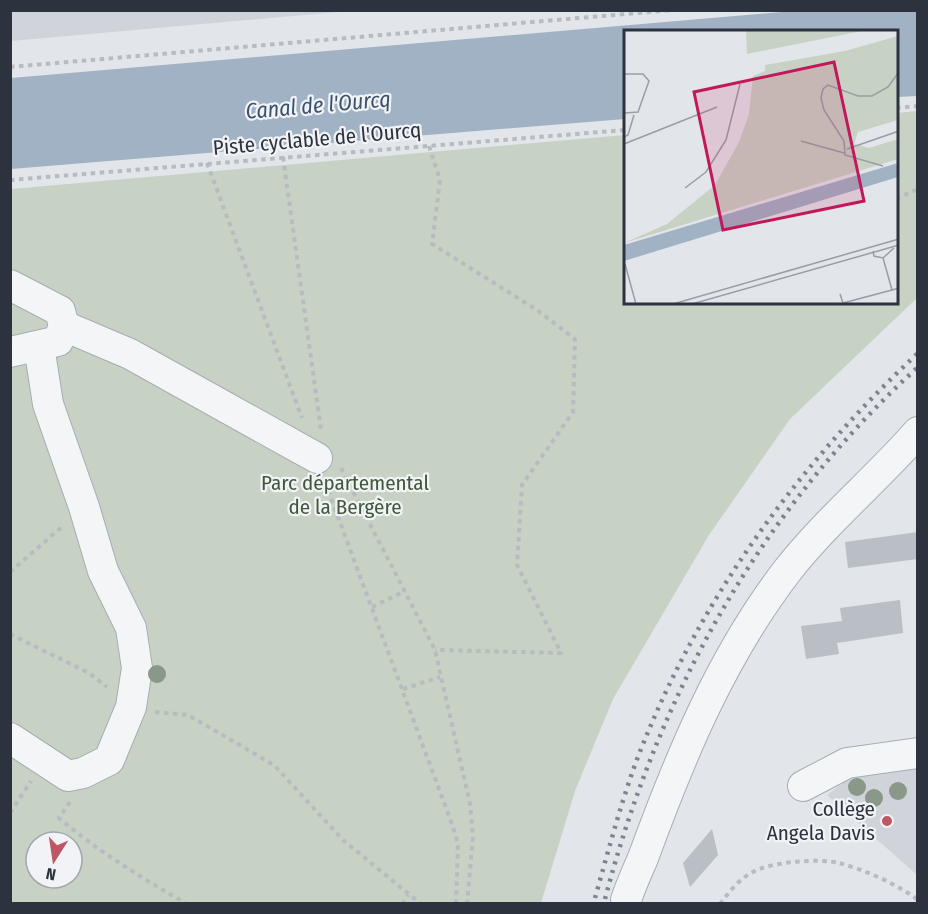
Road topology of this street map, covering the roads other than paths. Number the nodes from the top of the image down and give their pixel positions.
1 (10, 285) edge
2 (64, 326) junction
3 (25, 349) edge
4 (918, 432) edge
5 (325, 450) road end
6 (10, 738) edge
7 (918, 753) edge
8 (803, 786) dead end
9 (626, 900) dead end

1 - 2 street
2 - 3 street
2 - 5 street
3 - 6 street
4 - 9 street
7 - 8 street

